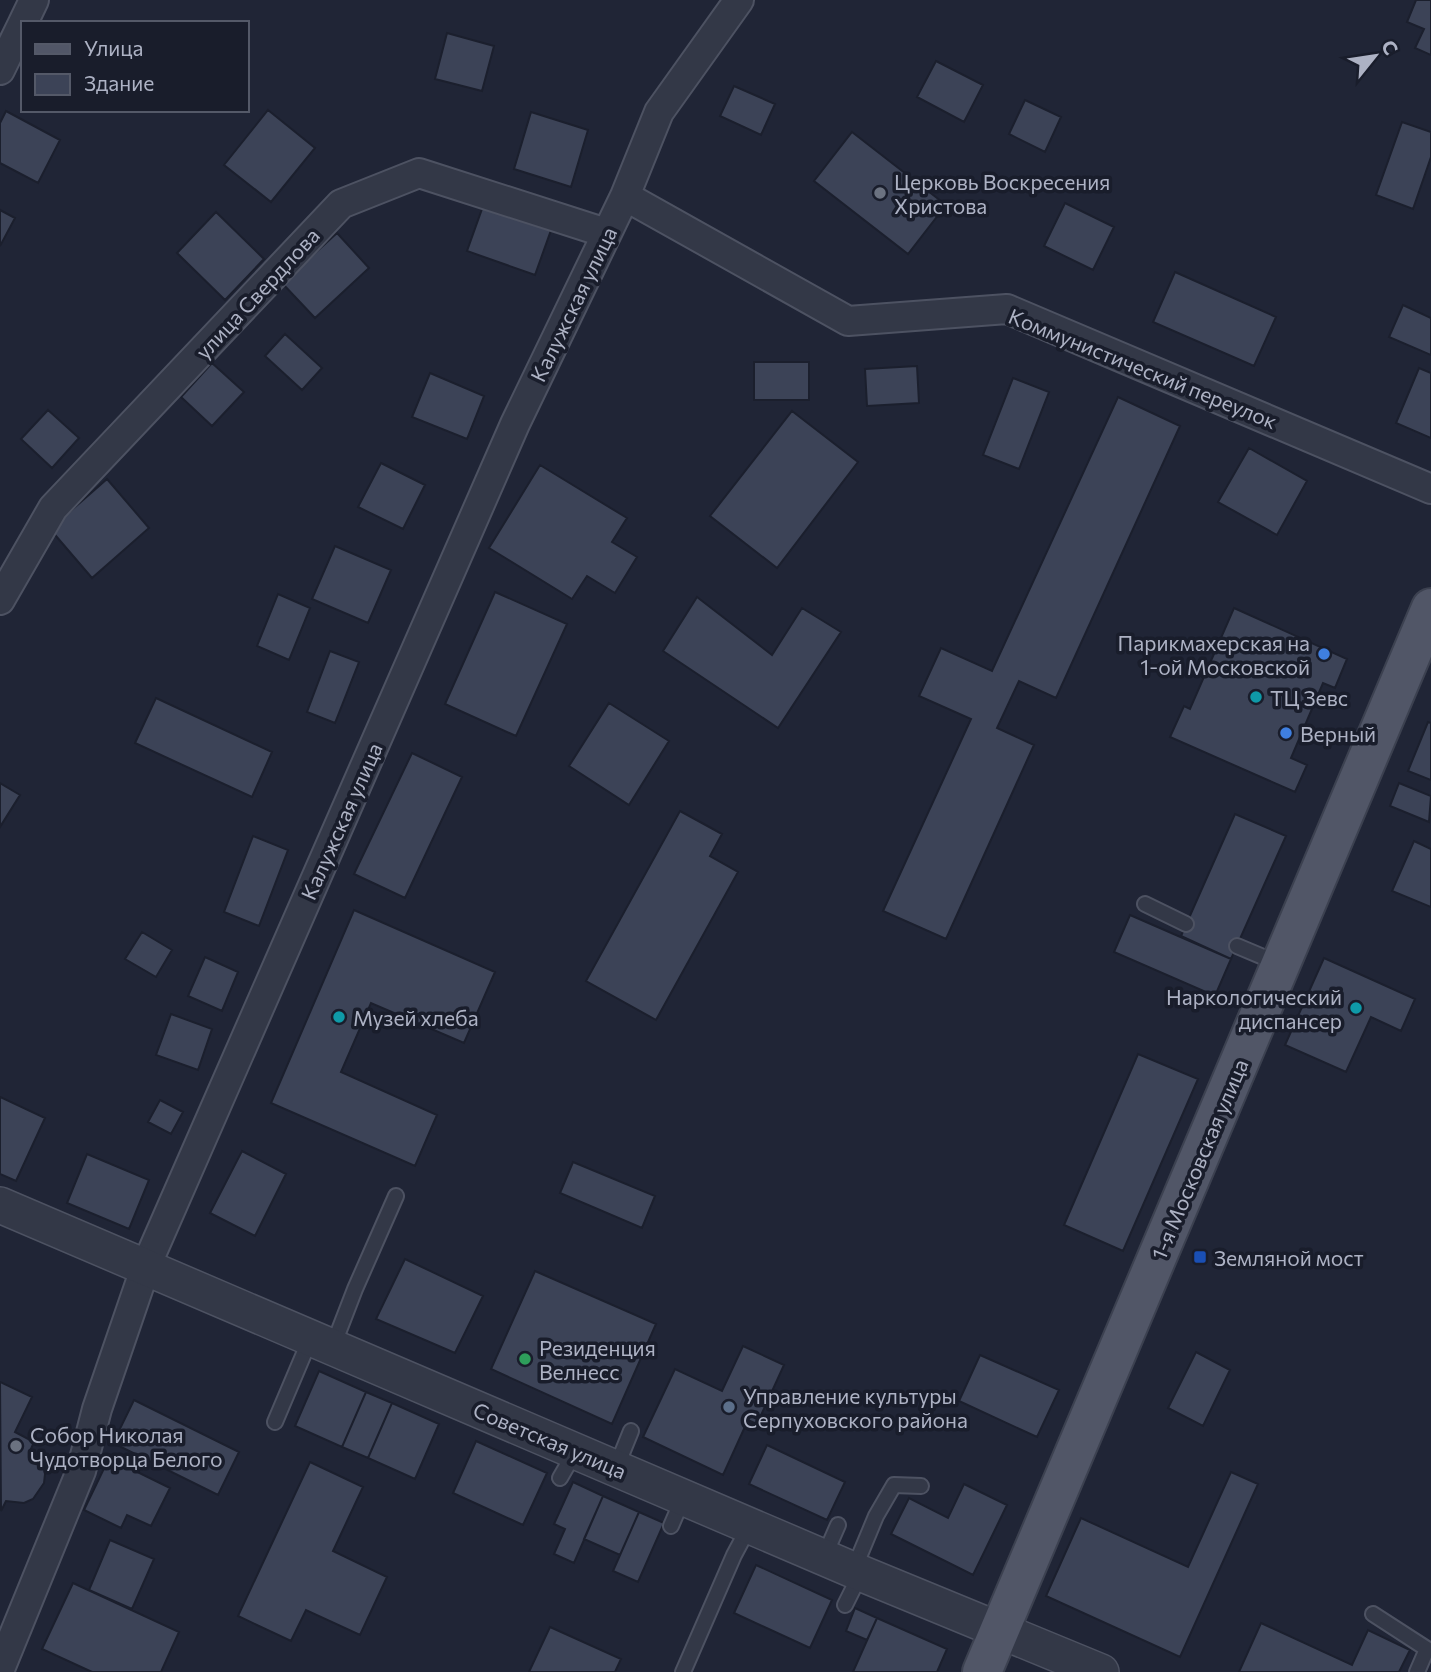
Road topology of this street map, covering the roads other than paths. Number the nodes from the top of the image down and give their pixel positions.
1 (34, 0) edge
2 (739, 0) edge
3 (24, 21) edge
4 (21, 27) edge
5 (0, 70) edge
6 (625, 196) junction
7 (606, 233) junction
8 (1431, 489) edge
9 (0, 600) edge
10 (1431, 608) edge
11 (1145, 904) dead end
12 (1186, 924) dead end
13 (1237, 946) dead end
14 (1281, 964) junction
15 (396, 1196) dead end
16 (0, 1205) edge
17 (146, 1266) junction
18 (322, 1342) junction
19 (275, 1422) dead end
20 (631, 1431) dead end
21 (616, 1468) junction
22 (921, 1486) dead end
23 (838, 1525) dead end
24 (750, 1526) junction
25 (846, 1567) junction
26 (845, 1605) dead end
27 (1373, 1614) dead end
28 (1000, 1631) junction
29 (0, 1669) edge
30 (683, 1672) edge
31 (982, 1672) edge
32 (1101, 1672) edge
33 (1417, 1672) edge

1 - 3 street
2 - 6 street, Калужская улица
4 - 5 street
6 - 7 street, Калужская улица
6 - 8 street, Коммунистический переулок
7 - 9 street, улица Свердлова
7 - 17 street, Калужская улица
10 - 14 main road, 1-я Московская улица
11 - 12 lane
13 - 14 lane
14 - 28 main road, 1-я Московская улица
15 - 18 lane
16 - 17 street, Советская улица
17 - 18 street, Советская улица
17 - 29 street, Калужская улица
18 - 19 lane
18 - 21 street, Советская улица
20 - 21 lane
21 - 24 street, Советская улица
22 - 25 lane
23 - 25 lane
24 - 25 street, Советская улица
24 - 30 lane
25 - 26 lane
25 - 28 street, Советская улица
27 - 33 lane
28 - 31 main road, 1-я Московская улица
28 - 32 street, Советская улица

